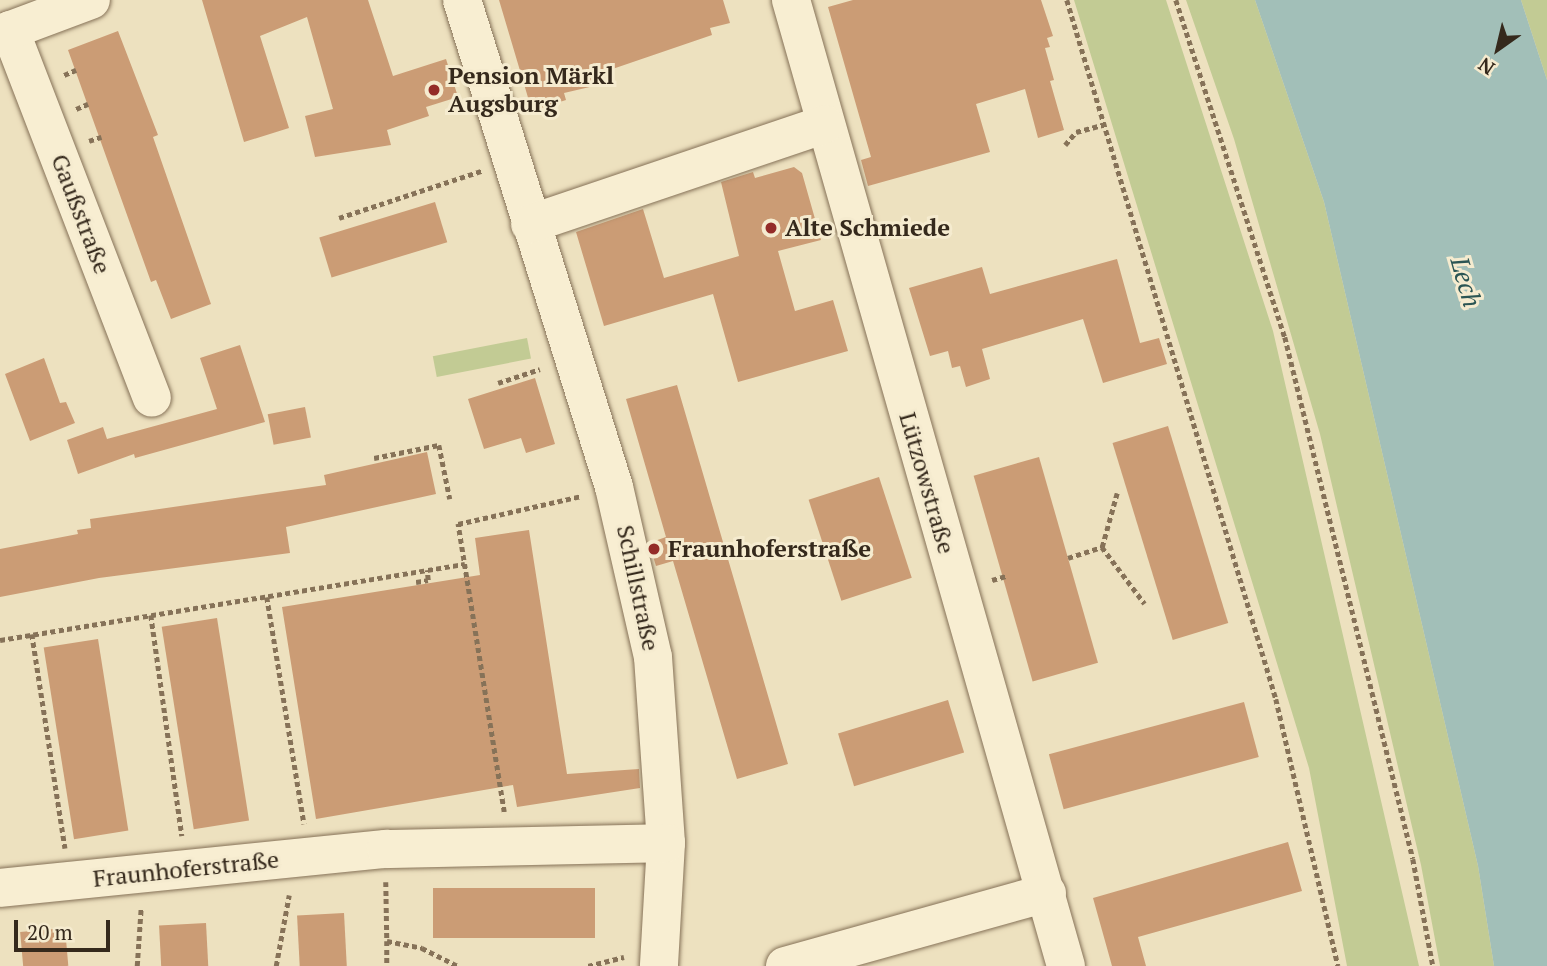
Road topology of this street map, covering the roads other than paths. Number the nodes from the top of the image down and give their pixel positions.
1 (91, 0) edge
2 (462, 0) edge
3 (791, 0) edge
4 (5, 32) edge
5 (825, 124) junction
6 (530, 224) junction
7 (152, 398) dead end
8 (666, 843) junction
9 (0, 888) edge
10 (1047, 893) junction
11 (648, 960) edge
12 (785, 966) edge
13 (1066, 966) edge

1 - 4 street
2 - 6 street, Schillstraße
3 - 5 street, Lützowstraße
4 - 7 street, Gaußstraße
5 - 6 street
5 - 10 street, Lützowstraße
6 - 8 street, Schillstraße
8 - 9 street, Fraunhoferstraße
8 - 11 street, Schillstraße
10 - 12 street
10 - 13 street, Lützowstraße

